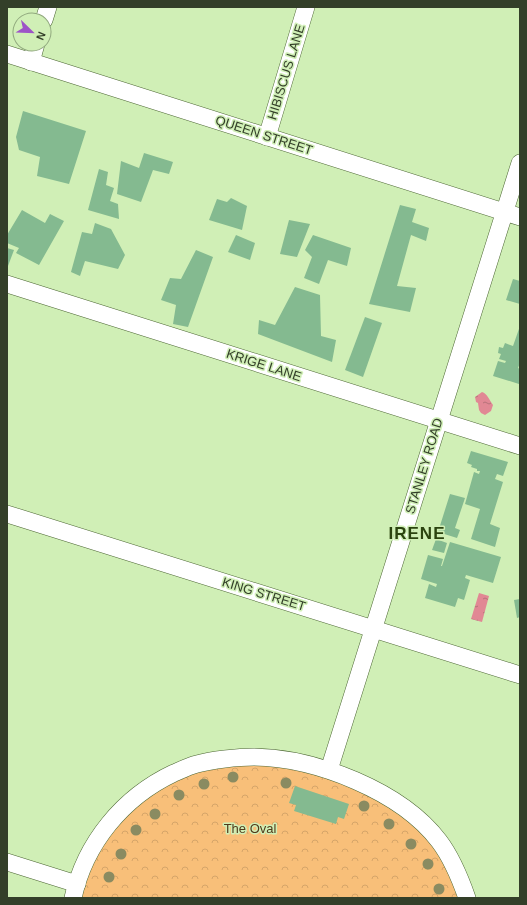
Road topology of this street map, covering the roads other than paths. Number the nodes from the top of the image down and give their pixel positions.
1 (306, 7) edge
2 (34, 52) edge
3 (7, 54) edge
4 (31, 62) junction
5 (267, 137) junction
6 (520, 163) edge
7 (512, 214) edge
8 (7, 284) edge
9 (439, 421) junction
10 (520, 446) edge
11 (7, 514) edge
12 (373, 629) junction
13 (520, 675) edge
14 (329, 770) junction
15 (7, 862) edge
16 (75, 891) edge
17 (467, 898) edge

1 - 5 street, HIBISCUS LANE
2 - 4 street
3 - 4 street, QUEEN STREET
4 - 5 street, QUEEN STREET
5 - 7 street, QUEEN STREET
6 - 7 street, STANLEY ROAD
7 - 9 street, STANLEY ROAD
8 - 9 street, KRIGE LANE
9 - 10 street, KRIGE LANE
9 - 12 street, STANLEY ROAD
11 - 12 street, KING STREET
12 - 13 street, KING STREET
12 - 14 street, STANLEY ROAD
14 - 16 street
14 - 17 street
15 - 16 street

